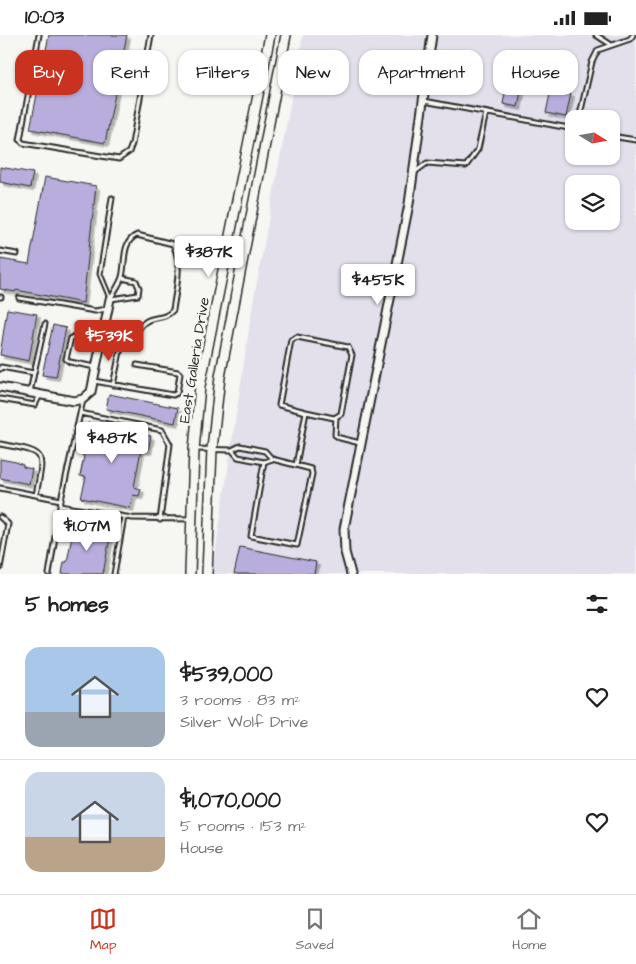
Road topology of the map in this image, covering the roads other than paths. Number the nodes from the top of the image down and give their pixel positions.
1 (39, 35) edge
2 (151, 35) edge
3 (270, 35) edge
4 (286, 35) edge
5 (432, 35) edge
6 (596, 35) edge
7 (634, 36) edge
8 (610, 44) junction
9 (424, 101) junction
10 (581, 110) edge
11 (486, 113) junction
12 (565, 127) edge
13 (620, 137) edge
14 (636, 140) edge
15 (414, 173) junction
16 (112, 198) dead end
17 (0, 251) edge
18 (17, 253) dead end
19 (122, 278) junction
20 (19, 298) dead end
21 (110, 299) junction
22 (109, 309) junction
23 (44, 324) dead end
24 (136, 333) dead end
25 (102, 341) junction
26 (122, 347) dead end
27 (137, 365) dead end
28 (96, 367) junction
29 (0, 369) edge
30 (34, 373) junction
31 (94, 381) junction
32 (113, 385) junction
33 (0, 387) edge
34 (30, 392) junction
35 (40, 394) junction
36 (0, 399) edge
37 (80, 400) junction
38 (306, 412) junction
39 (80, 413) junction
40 (336, 417) junction
41 (361, 443) junction
42 (0, 444) edge
43 (194, 449) junction
44 (212, 449) junction
45 (232, 451) junction
46 (272, 459) junction
47 (264, 462) junction
48 (296, 465) junction
49 (0, 488) edge
50 (36, 495) junction
51 (61, 500) junction
52 (60, 506) junction
53 (0, 517) edge
54 (124, 517) junction
55 (193, 519) junction
56 (160, 520) junction
57 (0, 568) edge
58 (49, 574) edge
59 (114, 574) edge
60 (190, 574) edge
61 (207, 574) edge
62 (351, 574) edge

1 - 2 lane
3 - 43 main road, East Galleria Drive
4 - 44 main road, East Galleria Drive
5 - 9 street
6 - 8 lane
7 - 8 lane
8 - 10 lane
9 - 11 lane
9 - 15 street
11 - 12 lane
11 - 15 lane
13 - 14 lane
15 - 41 street
16 - 21 lane
17 - 18 lane
19 - 21 lane
19 - 21 lane
19 - 24 lane
20 - 22 lane
21 - 22 street
22 - 25 street
23 - 30 lane
25 - 28 street
25 - 28 lane
26 - 32 lane
27 - 32 lane
28 - 31 street
29 - 30 lane
30 - 34 lane
31 - 32 lane
31 - 37 street
33 - 34 street
34 - 35 street
35 - 36 lane
35 - 37 street
37 - 39 lane
38 - 40 lane
38 - 40 lane
38 - 48 lane
39 - 51 lane
39 - 56 lane
40 - 41 lane
41 - 62 street
42 - 50 lane
43 - 44 lane
43 - 55 main road, East Galleria Drive
44 - 45 lane
44 - 61 main road, East Galleria Drive
45 - 46 lane
45 - 47 lane
46 - 47 lane
46 - 48 lane
47 - 48 lane
49 - 50 lane
50 - 51 lane
51 - 52 lane
52 - 54 lane
52 - 58 lane
53 - 57 lane
54 - 56 lane
54 - 59 lane
55 - 56 lane
55 - 60 main road, East Galleria Drive

